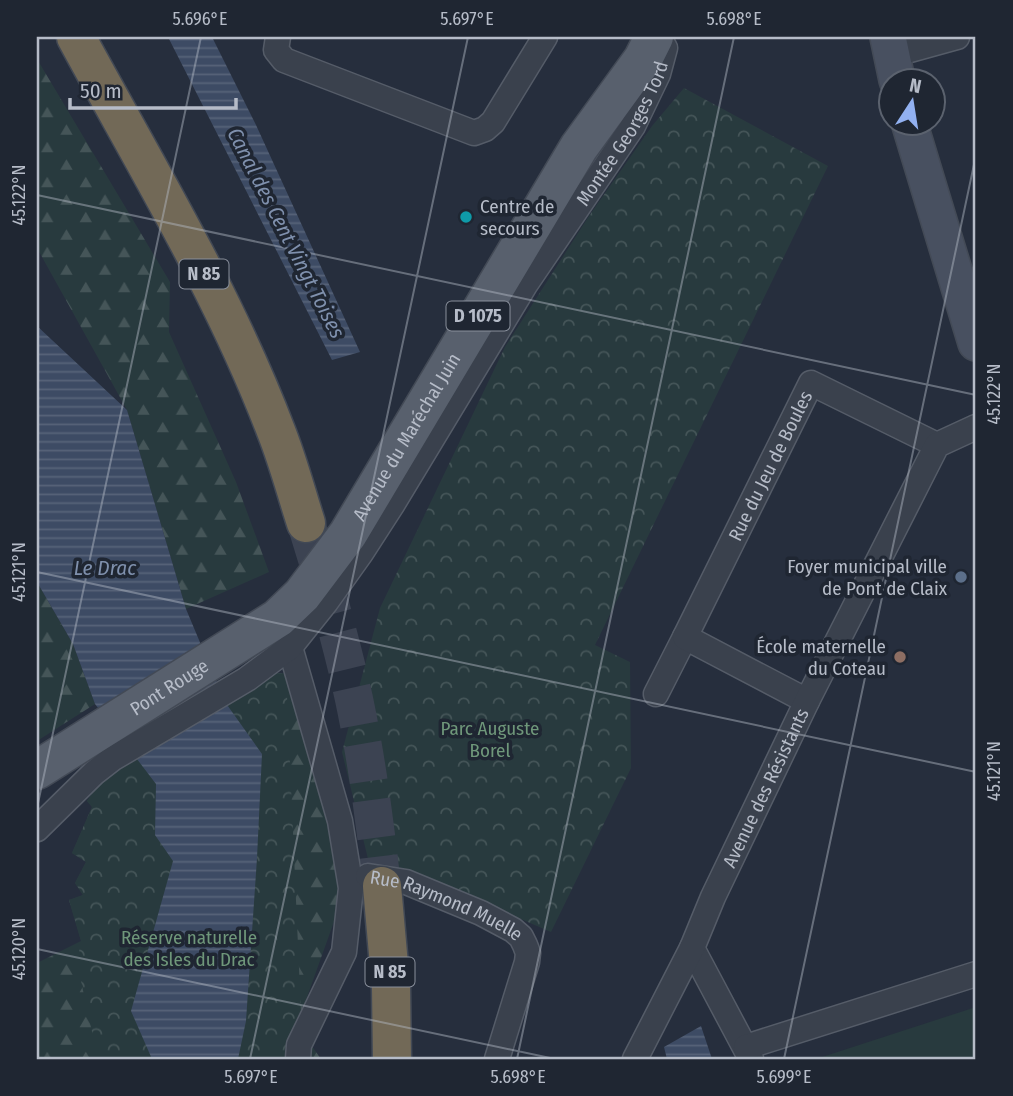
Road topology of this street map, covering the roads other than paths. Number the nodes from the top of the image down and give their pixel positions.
1 (76, 37) edge
2 (278, 37) edge
3 (545, 37) edge
4 (656, 37) edge
5 (957, 37) edge
6 (892, 57) edge
7 (913, 136) edge
8 (976, 343) edge
9 (976, 428) edge
10 (937, 445) junction
11 (306, 523) tunnel mouth
12 (685, 637) junction
13 (246, 638) joint
14 (290, 647) junction
15 (656, 694) dead end
16 (807, 701) junction
17 (101, 747) junction
18 (37, 770) edge
19 (37, 829) edge
20 (347, 872) junction
21 (382, 886) tunnel mouth
22 (692, 948) junction
23 (976, 974) edge
24 (748, 1053) edge
25 (298, 1059) edge
26 (392, 1059) edge
27 (497, 1059) edge
28 (635, 1059) edge

1 - 11 highway, N 85
2 - 3 street
4 - 13 main road, Avenue du Maréchal Juin / D 1075
4 - 14 street, Montée Georges Tord
5 - 6 street
7 - 8 street
9 - 10 street
10 - 12 street, Rue du Jeu de Boules
10 - 16 street, Avenue des Résistants
12 - 15 street, Rue du Jeu de Boules
12 - 16 street
13 - 17 main road, Pont Rouge / D 1075
14 - 17 street, Montée Georges Tord
14 - 20 street, Rue Raymond Muelle
16 - 22 street, Avenue des Résistants
17 - 18 main road, D 1075
17 - 19 street
20 - 25 street
20 - 27 street, Rue Raymond Muelle
21 - 26 highway, N 85
22 - 24 street
22 - 28 street, Avenue des Résistants
23 - 24 street

